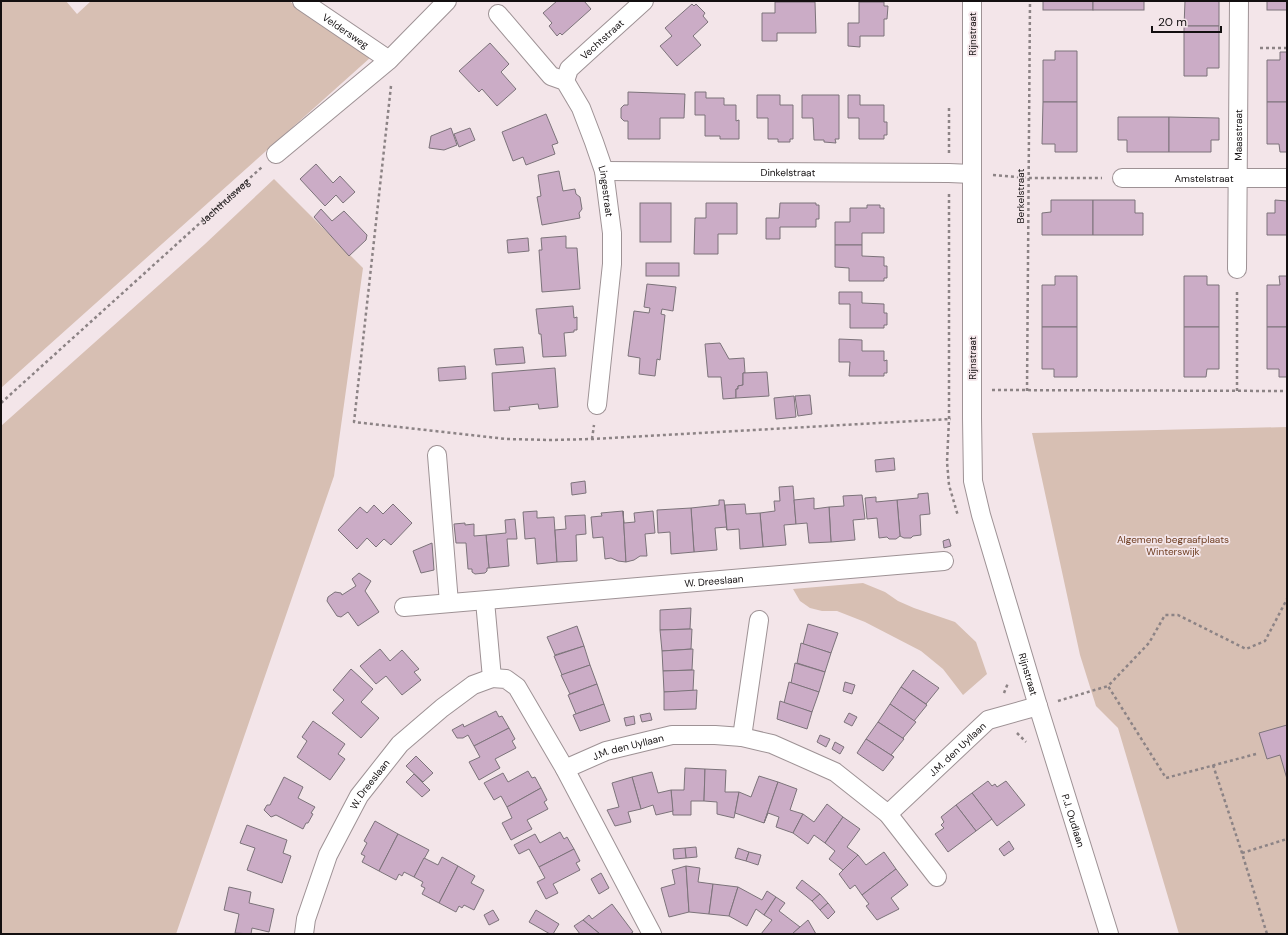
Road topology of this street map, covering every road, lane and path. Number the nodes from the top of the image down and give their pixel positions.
1 (302, 1) edge
2 (447, 1) edge
3 (644, 1) edge
4 (972, 1) edge
5 (1030, 1) edge
6 (1239, 1) edge
7 (498, 14) dead end
8 (1239, 48) junction
9 (1287, 48) edge
10 (389, 60) junction
11 (564, 81) junction
12 (276, 154) joint
13 (604, 171) junction
14 (972, 174) junction
15 (1028, 178) junction
16 (1122, 178) joint
17 (1238, 178) junction
18 (1287, 178) edge
19 (1237, 269) joint
20 (972, 390) junction
21 (1027, 391) junction
22 (1237, 391) junction
23 (1287, 391) edge
24 (1, 402) edge
25 (597, 405) dead end
26 (972, 418) junction
27 (437, 455) dead end
28 (944, 561) dead end
29 (1287, 599) edge
30 (485, 601) junction
31 (450, 603) junction
32 (404, 607) dead end
33 (759, 620) dead end
34 (492, 678) junction
35 (1108, 686) junction
36 (1038, 706) junction
37 (742, 737) junction
38 (1256, 754) dead end
39 (1213, 766) junction
40 (565, 769) junction
41 (888, 814) junction
42 (1287, 839) edge
43 (1242, 853) junction
44 (937, 877) dead end
45 (304, 934) edge
46 (652, 934) edge
47 (1109, 934) edge
48 (1267, 934) edge

1 - 10 street, Veldersweg
2 - 10 street
3 - 11 street, Vechtstraat
4 - 14 street, Rijnstraat
5 - 15 path, Berkelstraat
6 - 8 street, Maasstraat
7 - 11 street, Lingestraat
8 - 9 path
8 - 17 street, Maasstraat
10 - 12 street
10 - 26 path
11 - 13 street, Lingestraat
12 - 24 path, Jachthuisweg
13 - 14 street, Dinkelstraat
13 - 25 street, Lingestraat
14 - 15 path
14 - 20 street, Rijnstraat
15 - 16 path
15 - 21 path, Berkelstraat
16 - 17 street, Amstelstraat
17 - 18 street, Amstelstraat
17 - 19 street, Maasstraat
19 - 22 path
20 - 21 path
20 - 26 street, Rijnstraat
21 - 22 path
22 - 23 path
26 - 36 street, Rijnstraat
27 - 31 street
28 - 30 street, W. Dreeslaan
29 - 35 path
30 - 31 street, W. Dreeslaan
30 - 34 street
31 - 32 street, W. Dreeslaan
33 - 37 street
34 - 40 street
34 - 45 street, W. Dreeslaan
35 - 36 path
35 - 39 path
36 - 41 street, J.M. den Uyllaan
36 - 47 street, P.J. Oudlaan
37 - 40 street, J.M. den Uyllaan
37 - 41 street, J.M. den Uyllaan
38 - 39 path
39 - 43 path
40 - 46 street
41 - 44 street, J.M. den Uyllaan
42 - 43 path
43 - 48 path

